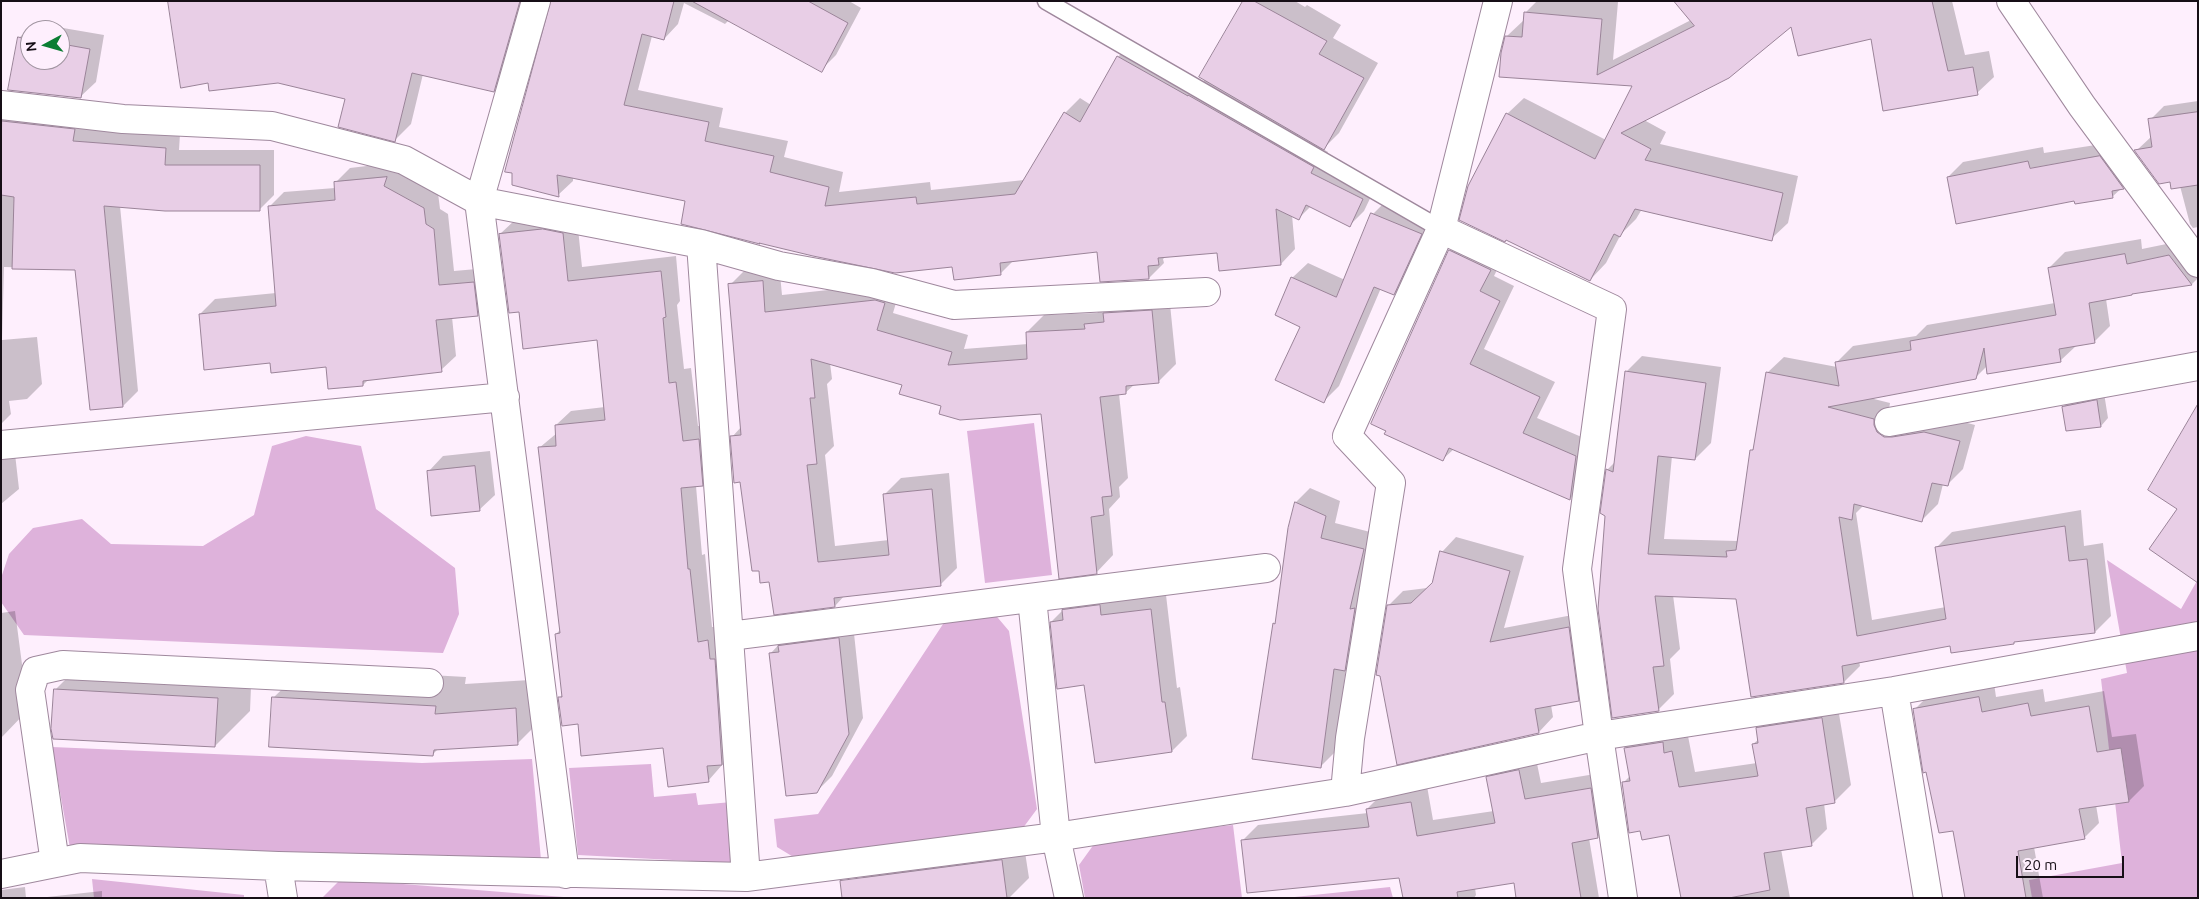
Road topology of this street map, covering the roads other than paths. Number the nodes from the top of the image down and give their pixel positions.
1 (536, 1) edge
2 (1046, 1) edge
3 (1498, 1) edge
4 (2011, 1) edge
5 (1, 105) edge
6 (478, 201) junction
7 (1441, 229) junction
8 (702, 244) junction
9 (2198, 263) edge
10 (1206, 292) dead end
11 (2198, 366) edge
12 (505, 397) junction
13 (1889, 422) dead end
14 (1, 445) edge
15 (1266, 568) dead end
16 (1032, 598) junction
17 (730, 636) junction
18 (2198, 636) edge
19 (429, 683) dead end
20 (1894, 691) junction
21 (1599, 736) junction
22 (1345, 792) junction
23 (1056, 837) junction
24 (55, 863) junction
25 (278, 866) junction
26 (1, 874) edge
27 (565, 874) junction
28 (746, 877) junction
29 (282, 898) edge
30 (1069, 898) edge
31 (1623, 898) edge
32 (1928, 898) edge

1 - 6 street
2 - 7 lane
3 - 7 street
4 - 9 street
5 - 6 street
6 - 8 street
6 - 12 street
7 - 21 street
7 - 22 street
8 - 10 street
8 - 17 street
11 - 13 street
12 - 14 street
12 - 27 street
15 - 16 street
16 - 17 street
16 - 23 street
17 - 28 street
18 - 20 street
19 - 24 street
20 - 21 street
20 - 32 street
21 - 22 street
21 - 31 street
22 - 23 street
23 - 28 street
23 - 30 street
24 - 25 street
24 - 26 street
25 - 27 street
25 - 29 street
27 - 28 street

